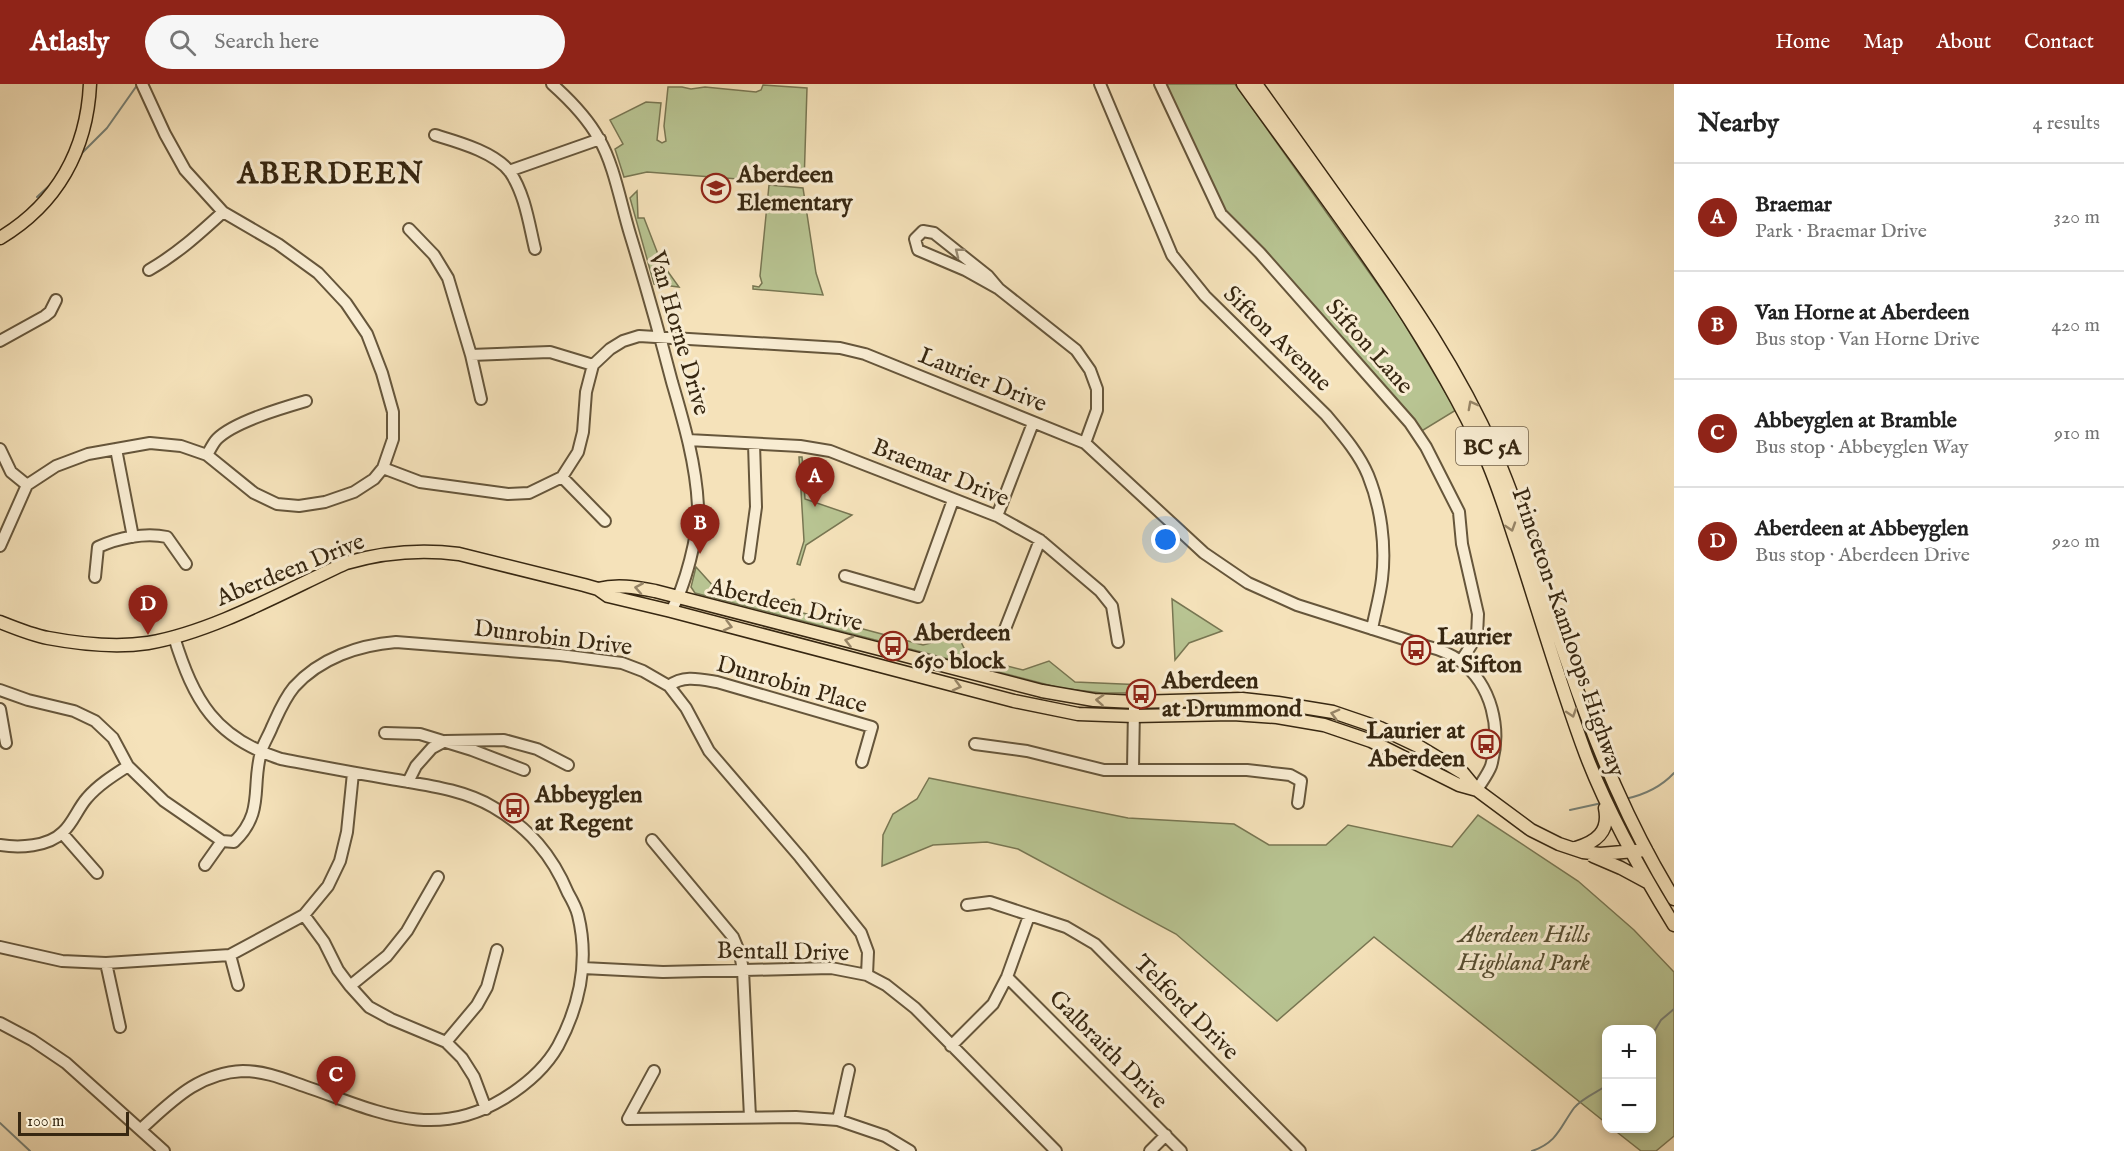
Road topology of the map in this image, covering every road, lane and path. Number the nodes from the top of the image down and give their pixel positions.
1 (90, 84) edge
2 (142, 84) edge
3 (552, 84) edge
4 (1100, 84) edge
5 (1160, 84) edge
6 (1243, 84) edge
7 (1256, 84) edge
8 (435, 135) dead end
9 (600, 139) junction
10 (509, 171) junction
11 (223, 212) junction
12 (409, 229) dead end
13 (0, 238) edge
14 (535, 249) dead end
15 (149, 270) dead end
16 (999, 289) junction
17 (56, 300) dead end
18 (660, 336) junction
19 (0, 341) edge
20 (471, 355) junction
21 (593, 365) junction
22 (481, 399) dead end
23 (306, 401) dead end
24 (1033, 423) junction
25 (688, 440) junction
26 (1084, 443) junction
27 (754, 444) junction
28 (0, 449) edge
29 (116, 449) junction
30 (207, 455) junction
31 (384, 468) junction
32 (562, 477) junction
33 (27, 484) junction
34 (953, 500) junction
35 (997, 516) junction
36 (605, 521) dead end
37 (133, 537) junction
38 (1040, 540) junction
39 (0, 546) edge
40 (749, 558) dead end
41 (186, 564) dead end
42 (845, 576) dead end
43 (95, 577) dead end
44 (598, 589) junction
45 (679, 598) junction
46 (671, 611) junction
47 (0, 622) edge
48 (1005, 629) dead end
49 (1372, 629) junction
50 (174, 637) junction
51 (1118, 642) dead end
52 (1461, 661) junction
53 (669, 686) junction
54 (0, 690) edge
55 (1135, 702) junction
56 (0, 710) edge
57 (1134, 716) junction
58 (385, 733) dead end
59 (445, 741) junction
60 (6, 743) dead end
61 (975, 744) dead end
62 (261, 753) junction
63 (862, 762) dead end
64 (568, 765) dead end
65 (128, 766) junction
66 (1133, 769) junction
67 (524, 770) dead end
68 (353, 773) junction
69 (408, 782) junction
70 (1477, 790) junction
71 (1602, 793) junction
72 (1298, 803) dead end
73 (62, 833) junction
74 (652, 840) dead end
75 (222, 841) junction
76 (0, 845) edge
77 (1578, 850) junction
78 (1646, 850) junction
79 (1631, 853) junction
80 (205, 865) dead end
81 (97, 873) dead end
82 (438, 877) dead end
83 (1648, 882) junction
84 (1674, 899) edge
85 (967, 905) dead end
86 (304, 915) junction
87 (1029, 916) junction
88 (1674, 925) edge
89 (0, 947) edge
90 (497, 950) dead end
91 (230, 955) junction
92 (106, 963) junction
93 (583, 968) junction
94 (743, 970) junction
95 (867, 975) junction
96 (1007, 977) junction
97 (238, 985) dead end
98 (350, 986) junction
99 (0, 1023) edge
100 (120, 1027) dead end
101 (446, 1042) junction
102 (951, 1046) junction
103 (849, 1070) dead end
104 (654, 1071) dead end
105 (486, 1109) junction
106 (750, 1118) junction
107 (838, 1120) junction
108 (141, 1129) junction
109 (1166, 1135) junction
110 (164, 1151) edge
111 (910, 1151) edge
112 (1056, 1151) edge
113 (1150, 1151) edge
114 (1181, 1151) edge
115 (1300, 1151) edge

1 - 13 main road
2 - 11 street
3 - 9 street, Van Horne Drive
4 - 49 street, Sifton Avenue
5 - 52 street, Sifton Lane
6 -> 71 main road, Princeton-Kamloops Highway / BC 5A
78 -> 7 main road, Princeton-Kamloops Highway / BC 5A
8 - 10 street
9 - 10 street
9 - 18 street, Van Horne Drive
10 - 14 street
11 - 15 street
11 - 31 street
12 - 20 street
16 -> 16 street
16 - 26 street
17 - 19 street
18 - 21 street, Laurier Drive
18 - 24 street, Laurier Drive
18 - 25 street, Van Horne Drive
20 - 21 street
20 - 22 street
21 - 32 street
23 - 30 street
24 - 26 street, Laurier Drive
24 - 35 street
25 - 27 street, Braemar Drive
25 - 45 street, Van Horne Drive
26 - 49 street, Laurier Drive
27 - 34 street, Braemar Drive
27 - 40 street
28 - 33 street
29 - 30 street
29 - 33 street
29 - 37 street
30 - 31 street
31 - 32 street
32 - 36 street
33 - 39 street
34 - 35 street, Braemar Drive
34 - 42 street
35 - 38 street, Braemar Drive
37 - 41 street
37 - 43 street
38 - 48 street
38 - 51 street, Braemar Drive
45 -> 44 main road, Aberdeen Drive
44 - 46 main road, Aberdeen Drive
44 - 50 main road, Aberdeen Drive
45 - 46 street, Van Horne Drive
55 -> 45 main road, Aberdeen Drive
46 -> 57 main road, Aberdeen Drive
47 - 50 main road, Aberdeen Drive
49 - 52 street, Laurier Drive
50 - 62 street
52 - 70 street, Laurier Drive
53 - 62 street, Dunrobin Drive
53 - 63 street, Dunrobin Place
53 - 95 street, Dunrobin Drive
54 - 65 street
55 - 57 street
70 -> 55 main road, Aberdeen Drive
56 - 60 street
57 - 66 street
57 - 70 main road, Aberdeen Drive
58 - 59 street
59 - 64 street
59 - 67 street
59 - 69 street
61 - 66 street
62 - 68 street
62 - 75 street, Dunrobin Drive
65 - 73 street
65 - 75 street
66 - 72 street
68 - 69 street
68 - 86 street
69 - 93 street
70 - 77 main road, Aberdeen Drive
71 - 77 main road
71 - 79 main road, Princeton-Kamloops Highway / BC 5A
73 - 76 street
73 - 81 street
74 - 94 street
75 - 80 street, Dunrobin Drive
77 - 79 main road, Aberdeen Drive
77 - 83 main road
78 - 79 main road, Aberdeen Drive
78 - 84 main road, Princeton-Kamloops Highway / BC 5A
79 - 83 main road, Princeton-Kamloops Highway / BC 5A
82 - 98 street
83 - 88 main road, Princeton-Kamloops Highway / BC 5A
85 - 87 street, Telford Drive
86 - 91 street
86 - 98 street
87 - 96 street
87 - 115 street, Telford Drive
89 - 92 street
90 - 101 street
91 - 92 street
91 - 97 street
92 - 100 street
93 - 94 street, Bentall Drive
93 - 105 street
94 - 95 street, Bentall Drive
94 - 106 street
95 - 102 street, Bentall Drive
96 - 102 street
96 - 109 street, Galbraith Drive
98 - 101 street
99 - 108 street
101 - 105 street
102 - 112 street, Bentall Drive
103 - 107 street
104 - 106 street
105 - 108 street
106 - 107 street
107 - 111 street
108 - 110 street
109 - 113 street
109 - 114 street, Galbraith Drive

